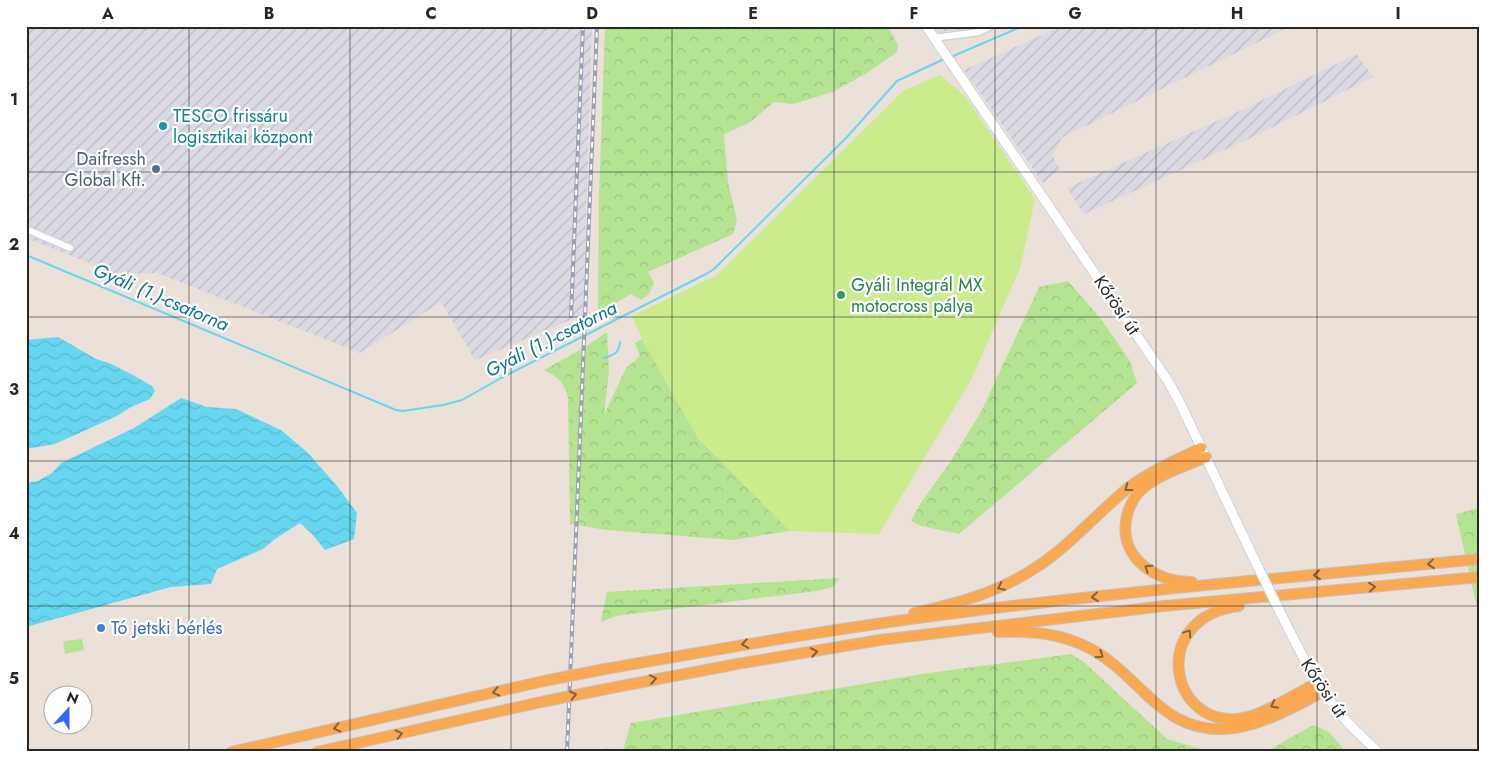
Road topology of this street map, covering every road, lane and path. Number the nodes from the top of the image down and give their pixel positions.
1 (926, 26) edge
2 (991, 26) edge
3 (934, 38) junction
4 (26, 229) edge
5 (70, 248) dead end
6 (1204, 452) junction
7 (1480, 559) edge
8 (1480, 577) edge
9 (1225, 584) junction
10 (1306, 593) junction
11 (880, 624) junction
12 (930, 634) junction
13 (1320, 688) junction
14 (231, 752) edge
15 (317, 752) edge
16 (1378, 752) edge

1 - 3 main road, Kőrösi út
2 - 3 street
3 - 6 main road, Kőrösi út
4 - 5 street
9 -> 6 highway
6 -> 11 highway
6 - 13 main road, Kőrösi út, bridge
7 -> 9 highway
10 -> 8 highway
9 -> 11 highway
10 - 12 highway
13 -> 10 highway
11 -> 14 highway, bridge
12 -> 13 highway
15 -> 12 highway, bridge
13 - 16 main road, Kőrösi út

